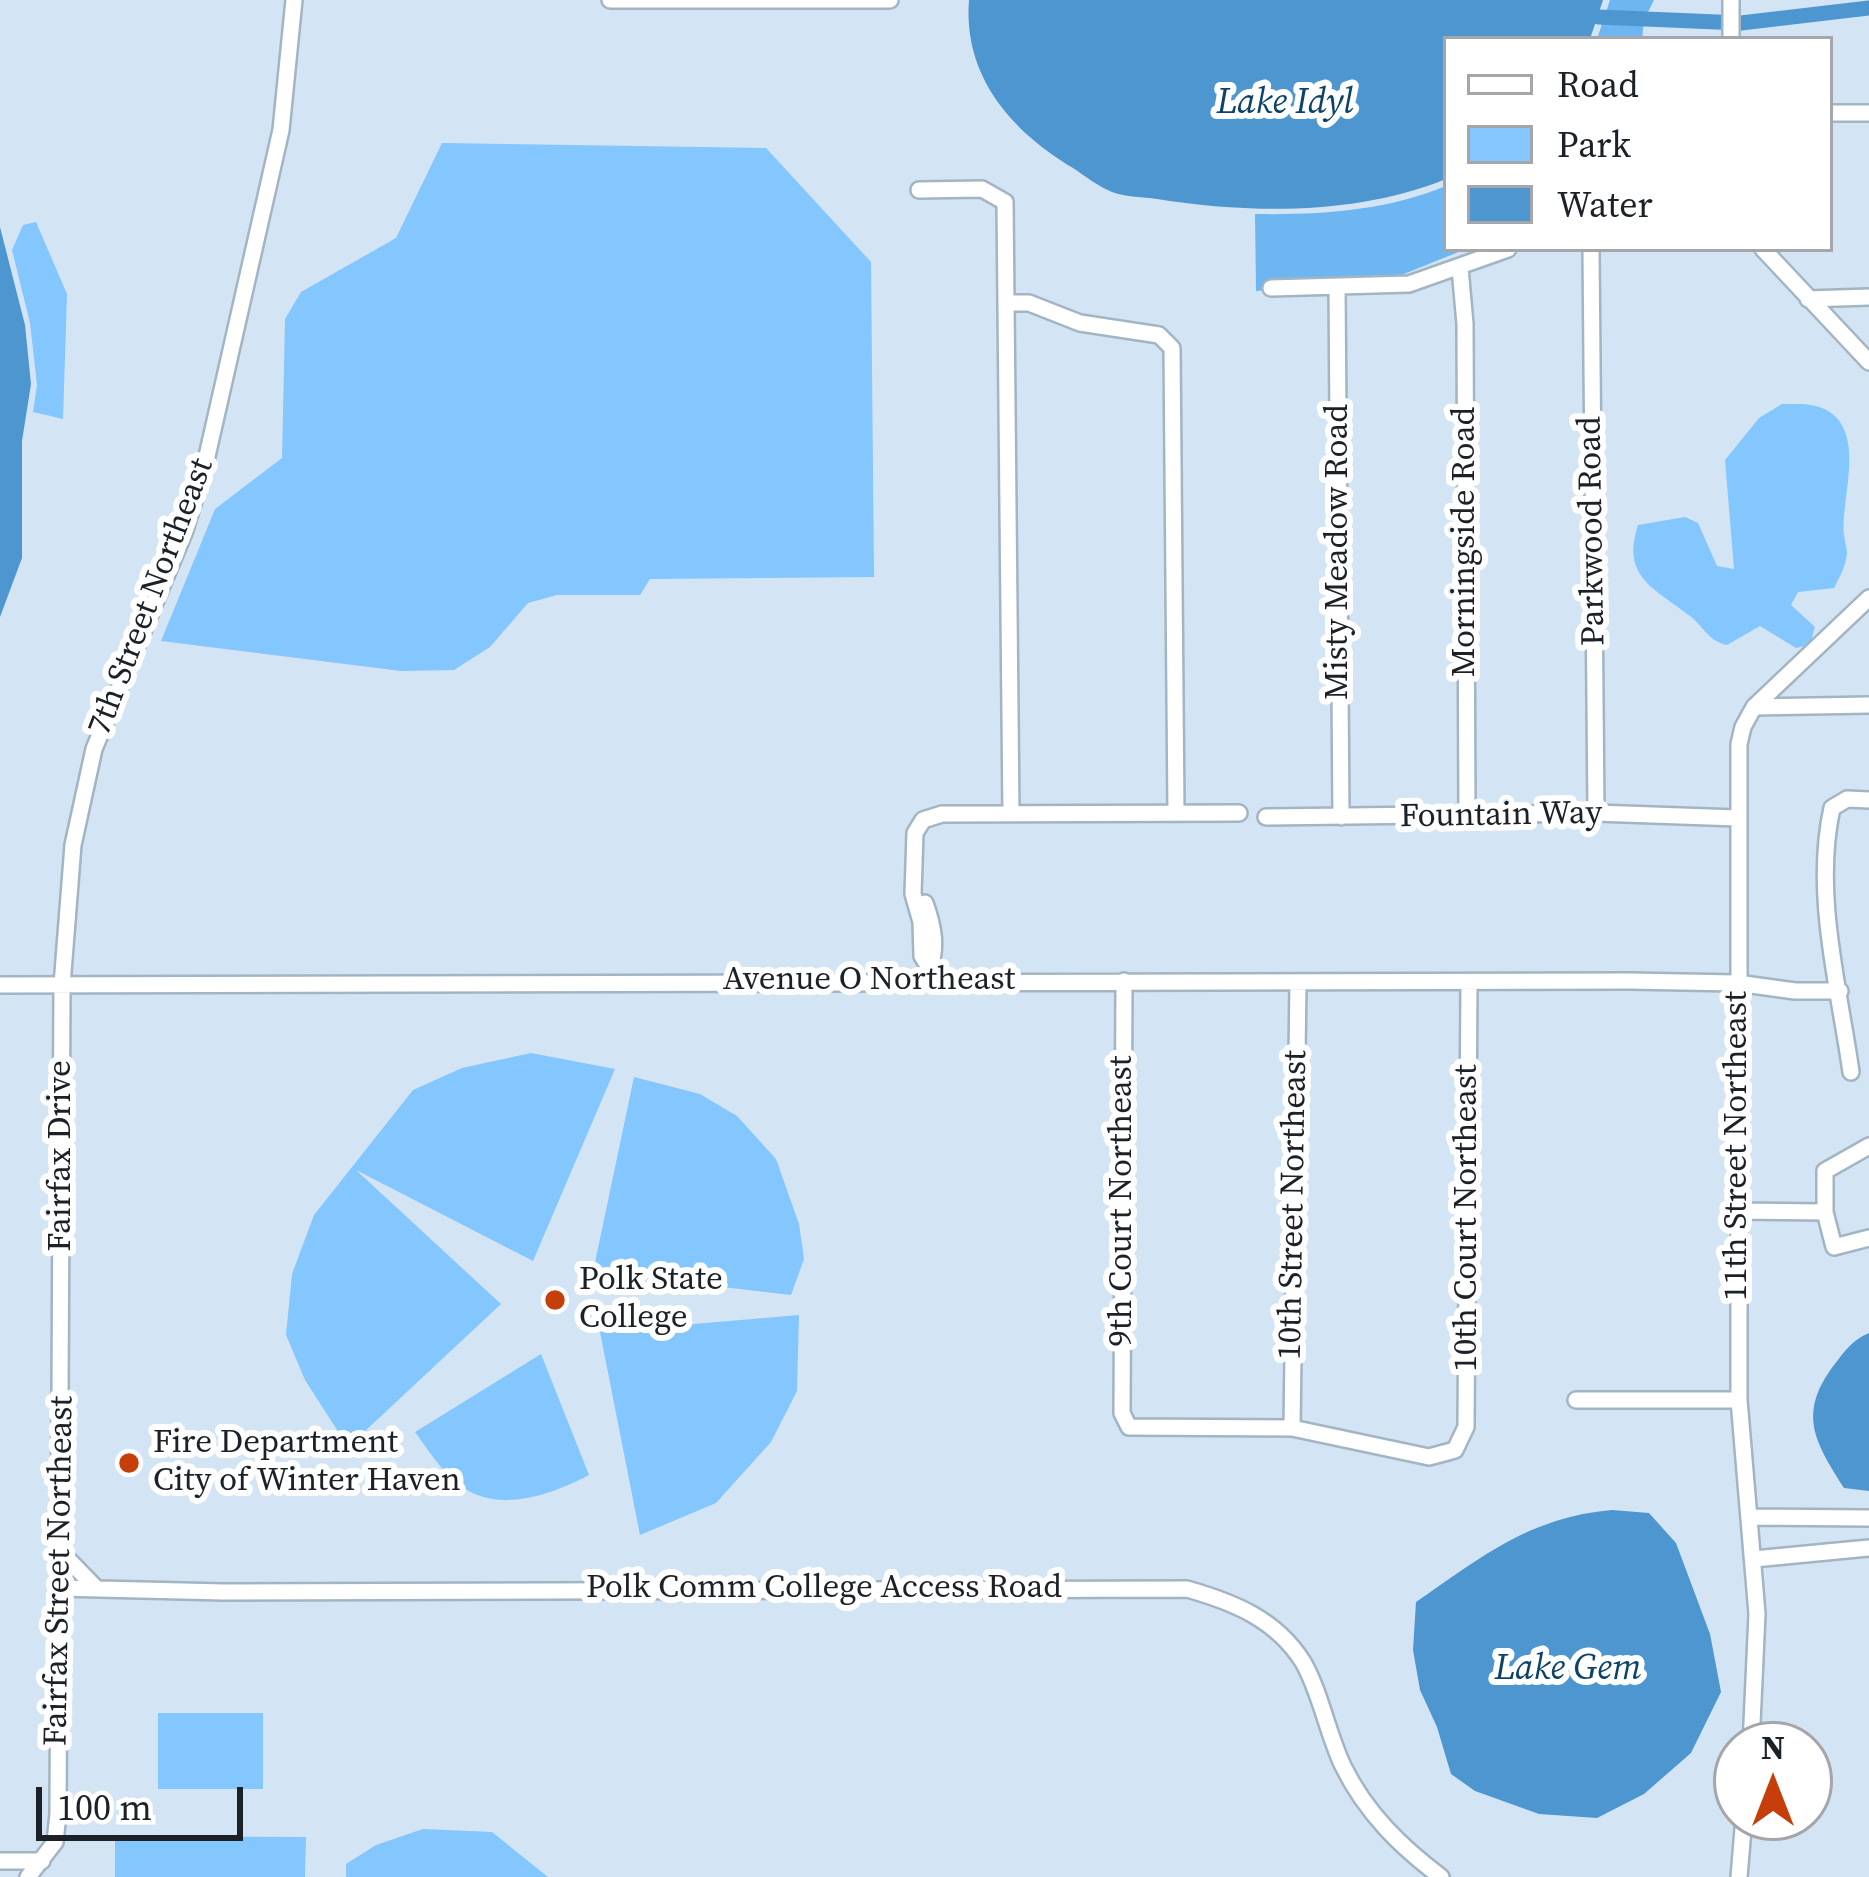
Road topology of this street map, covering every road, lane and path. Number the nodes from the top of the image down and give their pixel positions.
1 (295, 0) edge
2 (610, 0) edge
3 (890, 0) edge
4 (1731, 0) edge
5 (1731, 36) edge
6 (1833, 113) edge
7 (1869, 113) edge
8 (920, 190) dead end
9 (1500, 252) edge
10 (1591, 252) edge
11 (1766, 252) edge
12 (1460, 268) junction
13 (1337, 287) junction
14 (1271, 288) dead end
15 (1869, 297) edge
16 (1808, 299) junction
17 (1007, 303) junction
18 (1869, 362) edge
19 (1869, 598) edge
20 (1869, 705) edge
21 (1754, 707) junction
22 (1869, 800) edge
23 (1239, 812) dead end
24 (1176, 813) junction
25 (1596, 813) junction
26 (1011, 814) junction
27 (1341, 817) junction
28 (1467, 817) junction
29 (1266, 818) dead end
30 (1736, 818) junction
31 (929, 973) junction
32 (1124, 981) junction
33 (1298, 982) junction
34 (1469, 983) junction
35 (1737, 983) junction
36 (0, 985) edge
37 (62, 985) junction
38 (1840, 992) junction
39 (1851, 1072) dead end
40 (1869, 1146) edge
41 (1738, 1211) junction
42 (1825, 1212) junction
43 (1869, 1238) edge
44 (62, 1327) joint
45 (1576, 1400) dead end
46 (1738, 1400) junction
47 (1292, 1428) junction
48 (1750, 1517) junction
49 (1869, 1518) edge
50 (1869, 1548) edge
51 (58, 1549) junction
52 (1754, 1559) junction
53 (58, 1588) junction
54 (96, 1588) junction
55 (1753, 1721) edge
56 (1742, 1841) edge
57 (0, 1861) edge
58 (42, 1862) junction
59 (28, 1877) edge
60 (1442, 1877) edge
61 (1739, 1877) edge

1 - 37 street, 7th Street Northeast
2 - 3 street
4 - 5 street
6 - 7 street
8 - 17 street
9 - 12 street
10 - 25 street, Parkwood Road
11 - 16 street
12 - 13 street
12 - 28 street, Morningside Road
13 - 14 street
13 - 27 street, Misty Meadow Road
15 - 16 street
16 - 18 street
17 - 24 street
17 - 26 street
19 - 21 street
20 - 21 street
21 - 30 street, 11th Street Northeast
22 - 38 street
23 - 24 street
24 - 26 street
25 - 28 street, Fountain Way
25 - 30 street, Fountain Way
26 - 31 street
27 - 28 street, Fountain Way
27 - 29 street, Fountain Way
30 - 35 street, 11th Street Northeast
31 - 32 street, Avenue O Northeast
31 - 37 street, Avenue O Northeast
32 - 33 street, Avenue O Northeast
32 - 47 street, 9th Court Northeast
33 - 34 street, Avenue O Northeast
33 - 47 street, 10th Street Northeast
34 - 35 street, Avenue O Northeast
34 - 47 street, 10th Court Northeast
35 - 38 street, Avenue O Northeast
35 - 41 street, 11th Street Northeast
36 - 37 street, Avenue O Northeast
37 - 44 street, Fairfax Drive
38 - 39 street
40 - 42 street
41 - 42 street
41 - 46 street, 11th Street Northeast
42 - 43 street
44 - 51 street, Fairfax Street Northeast
45 - 46 street
46 - 48 street, 11th Street Northeast
48 - 49 street
48 - 52 street, 11th Street Northeast
50 - 52 street
51 - 53 street, Fairfax Street Northeast
51 - 54 street
52 - 55 street, 11th Street Northeast
53 - 54 street, Polk Comm College Access Road
53 - 58 street, Fairfax Street Northeast
54 - 60 street, Polk Comm College Access Road
56 - 61 street
57 - 58 street
58 - 59 street, Fairfax Street Northeast

